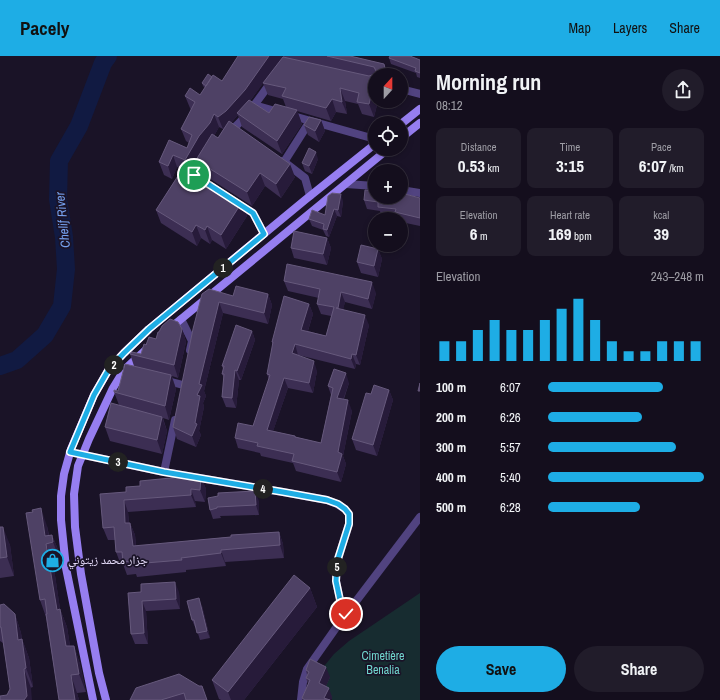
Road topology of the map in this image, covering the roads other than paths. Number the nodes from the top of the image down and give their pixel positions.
1 (276, 75) edge
2 (408, 91) edge
3 (420, 94) edge
4 (254, 105) junction
5 (420, 109) edge
6 (408, 118) edge
7 (310, 121) junction
8 (420, 123) edge
9 (408, 132) edge
10 (221, 137) edge
11 (368, 137) edge
12 (368, 150) edge
13 (208, 151) edge
14 (380, 156) edge
15 (207, 183) edge
16 (346, 184) junction
17 (368, 186) edge
18 (408, 191) edge
19 (420, 193) edge
20 (226, 196) edge
21 (310, 196) junction
22 (264, 234) junction
23 (182, 319) junction
24 (189, 356) edge
25 (154, 377) edge
26 (183, 385) edge
27 (177, 413) edge
28 (70, 452) junction
29 (83, 454) junction
30 (164, 472) junction
31 (420, 517) edge
32 (346, 614) junction
33 (93, 700) edge
34 (106, 700) edge
35 (301, 700) edge

1 - 4 street
2 - 3 street
4 - 7 street
4 - 10 street
5 - 6 street
7 - 11 street
7 - 21 street
8 - 9 street
12 - 21 street
13 - 15 street
14 - 16 street
16 - 17 street
16 - 23 street
18 - 19 street
20 - 22 street
21 - 22 street
22 - 28 street
23 - 24 street
23 - 29 street
25 - 26 street
27 - 30 street
28 - 29 street
28 - 33 street
29 - 30 street
29 - 34 street
30 - 32 street
31 - 32 street
32 - 35 street

